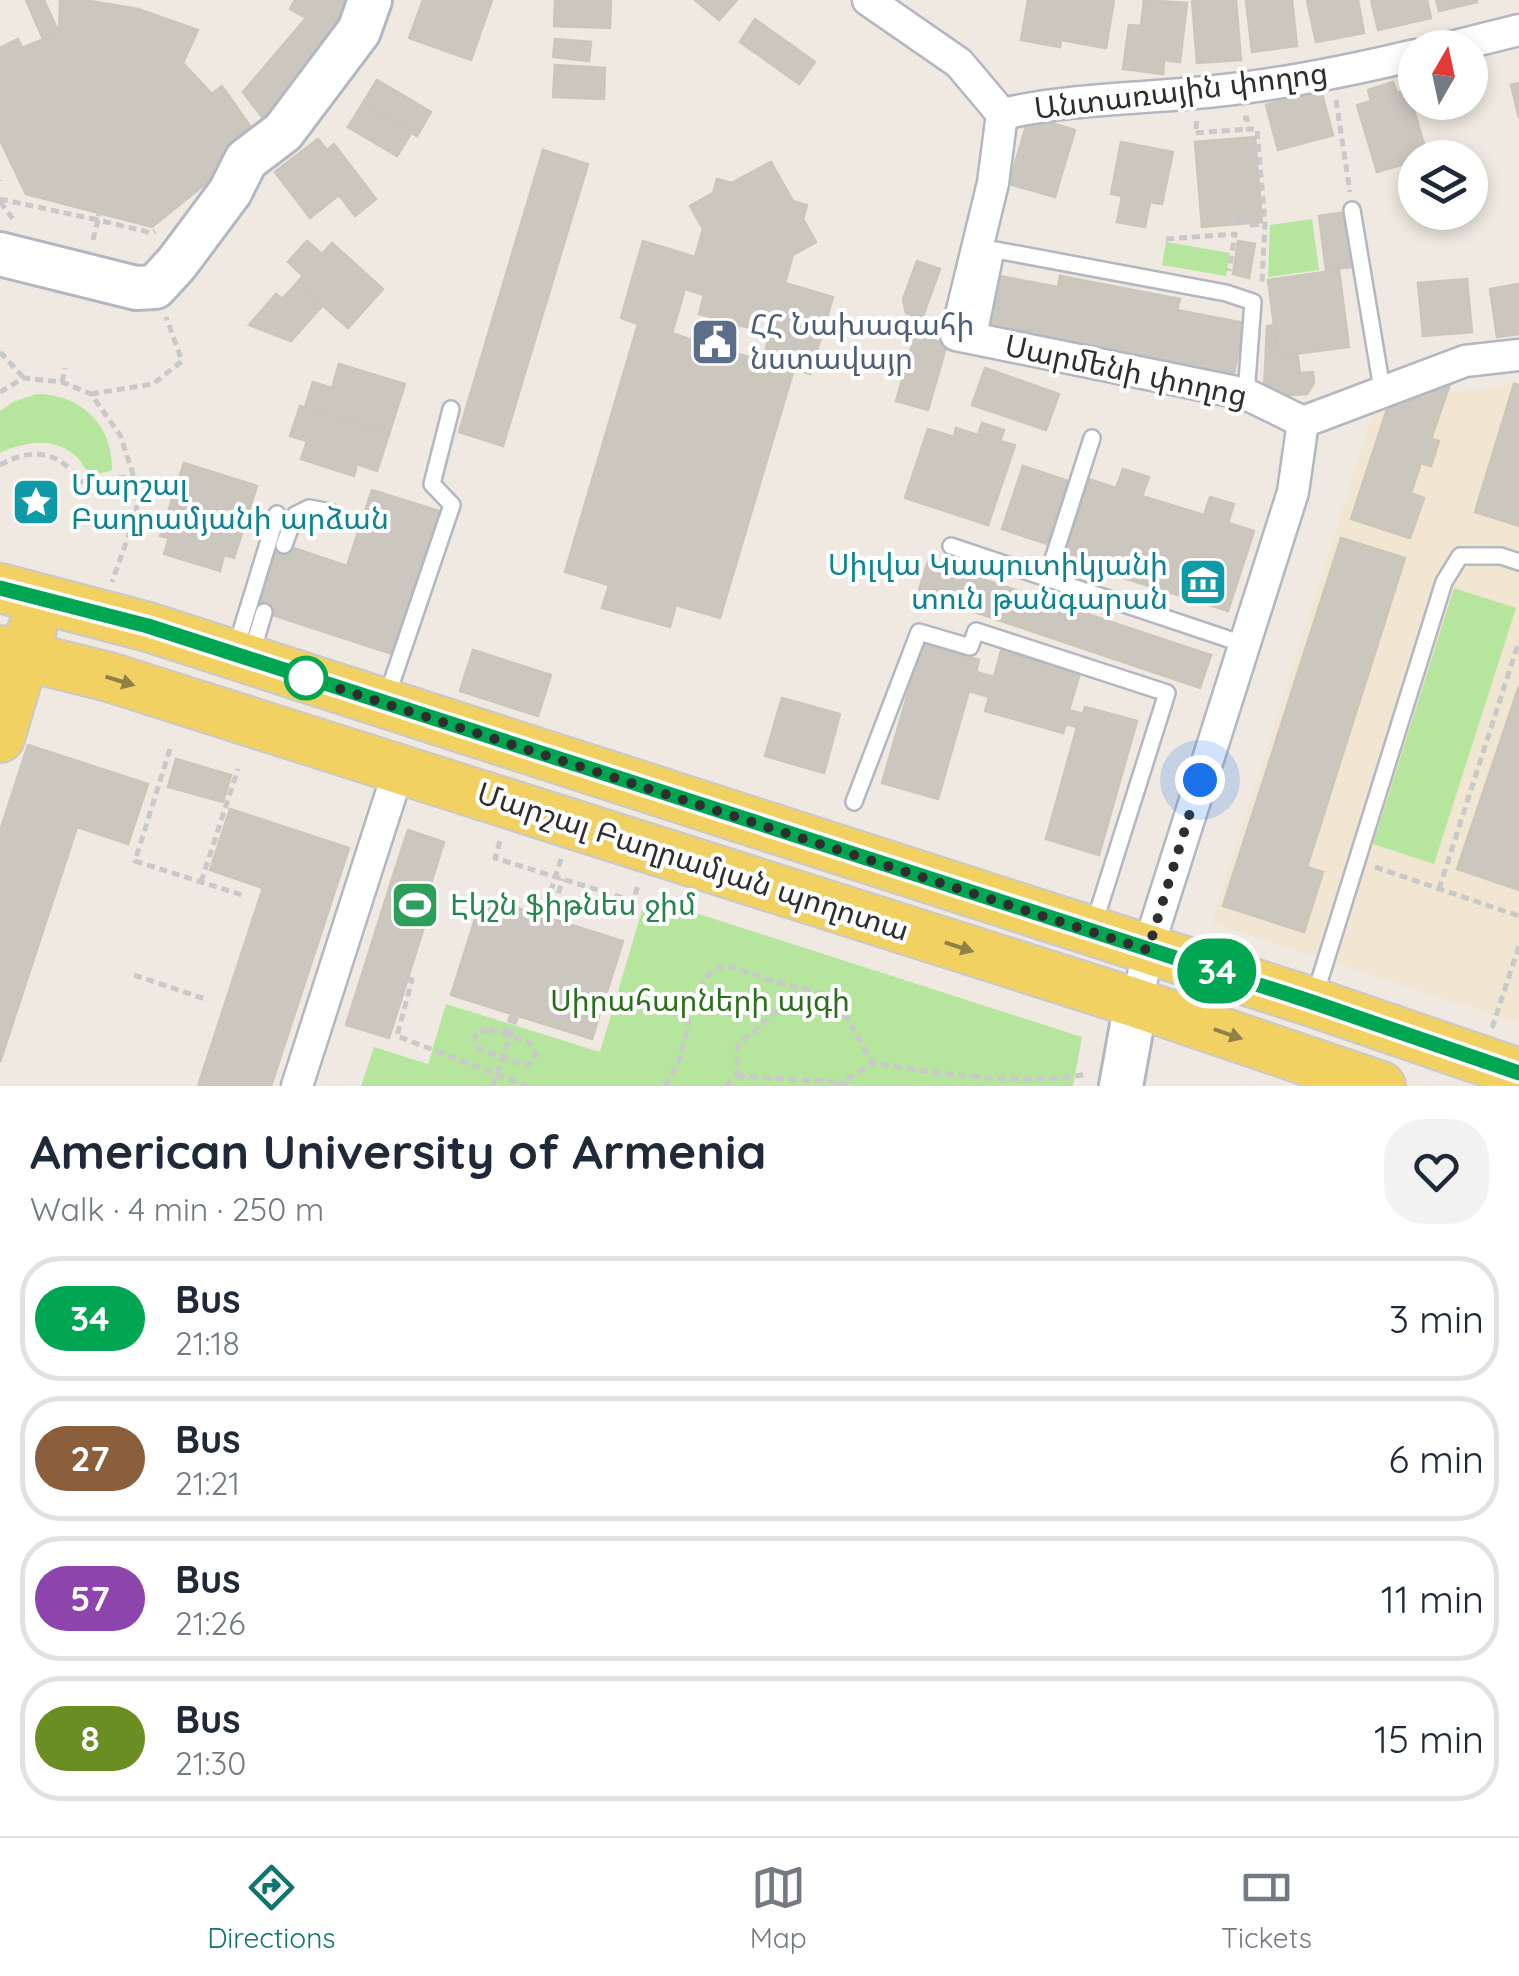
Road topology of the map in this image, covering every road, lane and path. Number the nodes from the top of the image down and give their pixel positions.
1 (370, 0) edge
2 (868, 0) edge
3 (1519, 30) edge
4 (1488, 38) edge
5 (1398, 59) edge
6 (1332, 75) junction
7 (1002, 114) junction
8 (1238, 118) dead end
9 (1209, 120) dead end
10 (1248, 130) junction
11 (0, 199) edge
12 (1352, 210) joint
13 (1232, 219) dead end
14 (1266, 224) junction
15 (152, 233) dead end
16 (1166, 239) dead end
17 (0, 254) edge
18 (1228, 280) dead end
19 (1262, 284) dead end
20 (155, 287) junction
21 (967, 337) junction
22 (0, 352) edge
23 (1519, 355) edge
24 (65, 368) dead end
25 (24, 378) junction
26 (62, 382) junction
27 (1382, 389) junction
28 (0, 392) edge
29 (91, 394) junction
30 (1246, 394) junction
31 (451, 409) dead end
32 (1303, 422) junction
33 (1092, 438) dead end
34 (0, 465) edge
35 (135, 476) junction
36 (331, 512) dead end
37 (276, 514) dead end
38 (284, 545) dead end
39 (951, 546) dead end
40 (1519, 562) edge
41 (1047, 578) junction
42 (111, 586) dead end
43 (20, 593) edge
44 (264, 612) dead end
45 (1519, 640) edge
46 (1243, 644) junction
47 (242, 657) junction
48 (7, 658) edge
49 (384, 704) junction
50 (0, 738) edge
51 (170, 749) dead end
52 (399, 768) junction
53 (238, 769) dead end
54 (854, 802) dead end
55 (500, 840) dead end
56 (561, 859) dead end
57 (1358, 862) junction
58 (562, 879) junction
59 (202, 882) junction
60 (639, 884) dead end
61 (1439, 889) junction
62 (242, 895) dead end
63 (1519, 916) edge
64 (1092, 932) junction
65 (1519, 946) edge
66 (1148, 950) junction
67 (134, 975) dead end
68 (408, 979) dead end
69 (802, 989) junction
70 (208, 1000) dead end
71 (1312, 1002) junction
72 (1136, 1003) junction
73 (515, 1014) dead end
74 (1496, 1016) dead end
75 (508, 1035) junction
76 (502, 1058) junction
77 (873, 1063) junction
78 (1519, 1073) edge
79 (496, 1074) junction
80 (737, 1076) junction
81 (1108, 1079) edge
82 (992, 1082) junction
83 (838, 1084) edge
84 (1054, 1084) edge
85 (297, 1086) edge
86 (492, 1086) edge
87 (527, 1086) edge
88 (665, 1086) edge
89 (726, 1086) edge
90 (852, 1086) edge
91 (982, 1086) edge
92 (1382, 1086) edge

1 - 20 street
2 - 7 street, Անտառային փողոց
3 - 4 street
5 - 6 street, Անտառային փողոց
6 - 7 street, Անտառային փողոց
6 - 12 path
7 - 21 street
8 - 10 path
9 - 10 path
10 - 14 path
11 - 15 path
12 - 27 lane
13 - 14 path
14 - 19 path
16 - 18 path
17 - 20 street
20 - 29 path
21 - 30 street, Սարմենի փողոց
21 - 30 lane
22 - 25 path
23 - 27 street
24 - 26 path
25 - 26 path
25 - 28 path
26 - 29 path
27 - 32 street
29 - 35 path
30 - 32 street, Սարմենի փողոց
31 - 49 lane
32 - 46 street
33 - 41 lane
34 - 35 path
35 - 42 path
36 - 38 lane
37 - 47 lane
39 - 41 lane
40 - 57 lane
41 - 46 lane
43 - 47 main road, Մարշալ Բաղրամյան պողոտա
43 - 48 main road
44 - 47 lane
45 - 61 path
46 - 66 street
47 - 49 main road, Մարշալ Բաղրամյան պողոտա
48 - 50 main road
48 -> 52 main road, Մարշալ Բաղրամյան պողոտա
49 - 64 main road, Մարշալ Բաղրամյան պողոտա
51 - 59 path
52 -> 72 main road, Մարշալ Բաղրամյան պողոտա
52 - 85 street
53 - 59 path
54 - 64 lane
55 - 58 path
56 - 58 path, bridge
57 - 61 path
57 - 71 lane
58 - 60 path
59 - 62 path
61 - 63 path
64 - 66 main road, Մարշալ Բաղրամյան պողոտա
65 - 74 path
66 - 71 main road, Մարշալ Բաղրամյան պողոտա
66 - 72 street
67 - 70 path
68 - 79 path
69 - 77 path
69 - 80 path
69 - 88 path
71 - 78 main road, Մարշալ Բաղրամյան պողոտա
72 - 81 street
72 -> 92 main road, Մարշալ Բաղրամյան պողոտա
73 - 75 path
75 - 76 path
75 - 76 path
75 - 76 path
76 - 79 path
77 - 82 path
77 - 83 path
79 - 86 path
79 - 87 path
80 - 83 path
80 - 89 path
81 - 84 path
82 - 84 path
82 - 91 path
83 - 90 path

